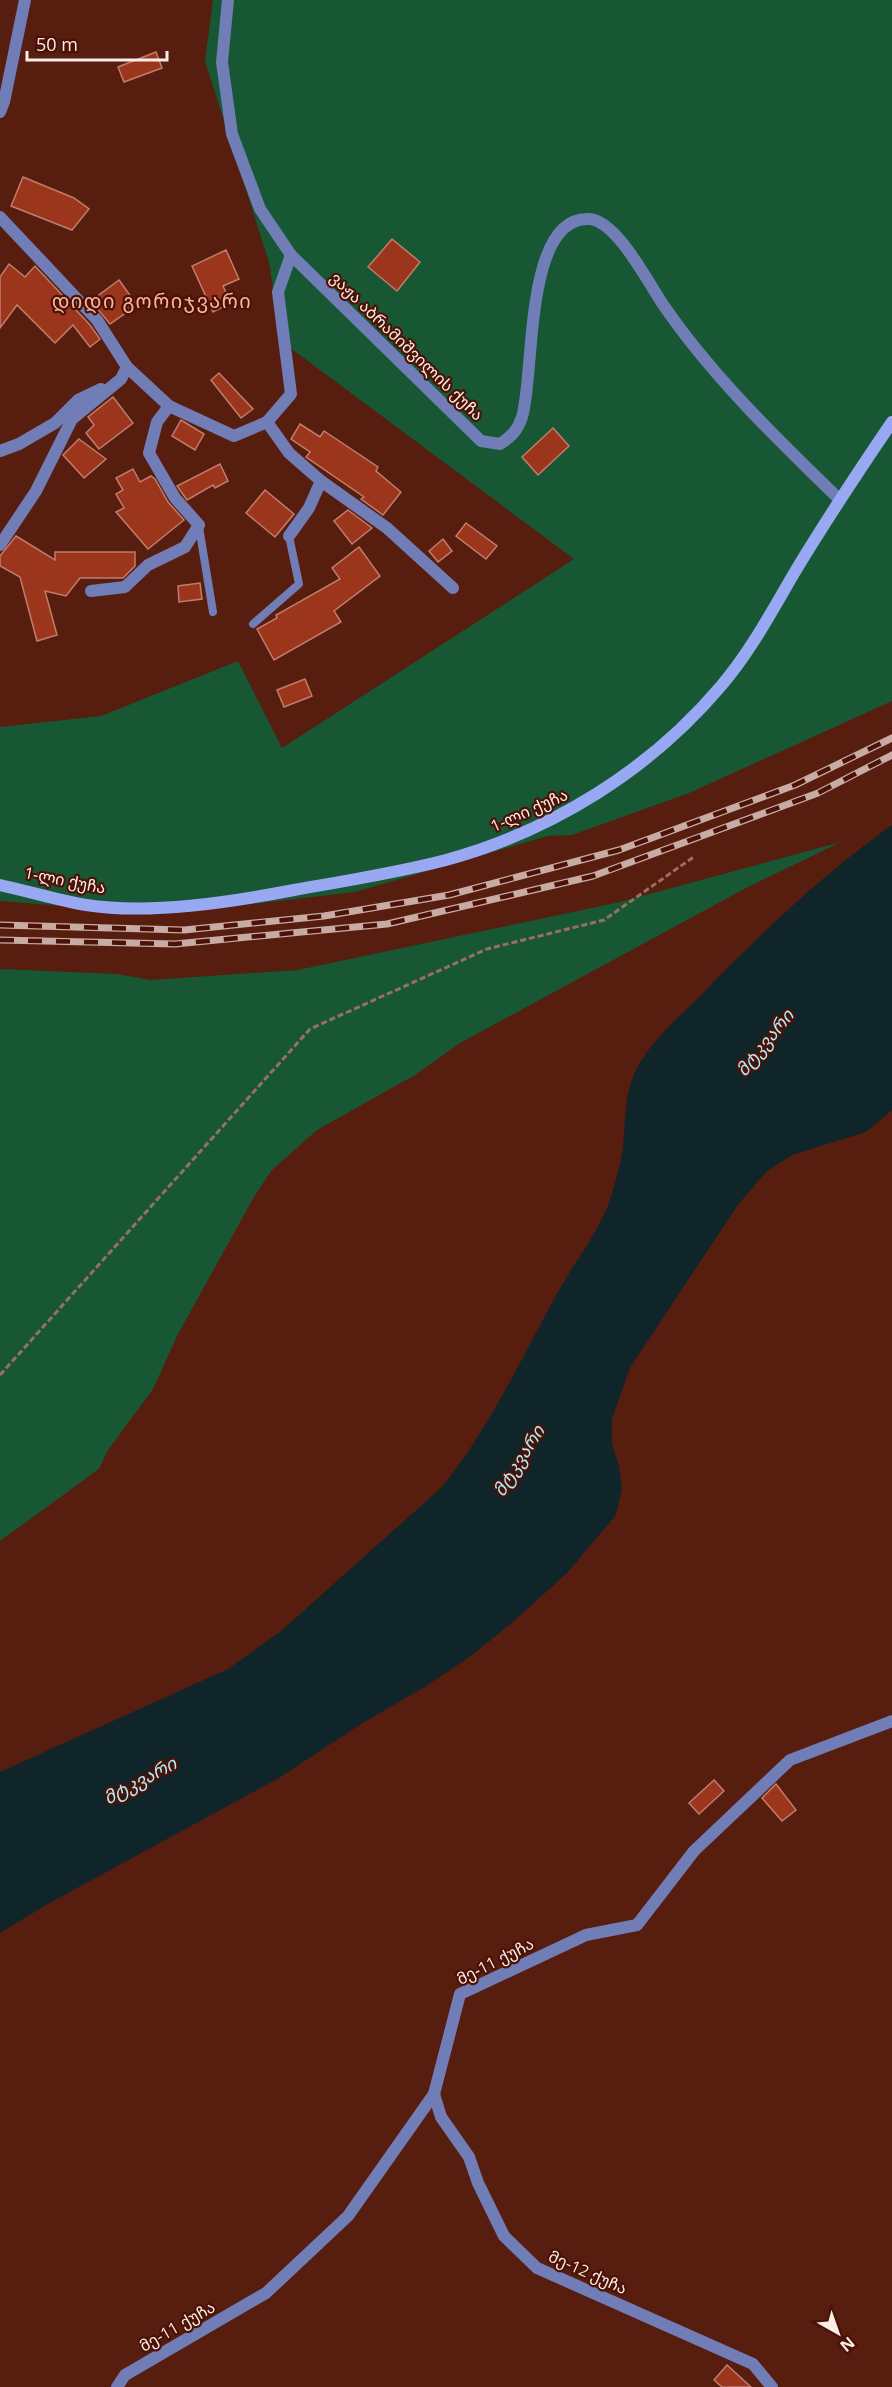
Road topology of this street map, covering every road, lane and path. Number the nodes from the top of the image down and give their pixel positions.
1 (25, 0) edge
2 (228, 0) edge
3 (0, 112) edge
4 (0, 217) edge
5 (291, 255) junction
6 (127, 367) junction
7 (121, 379) junction
8 (169, 406) junction
9 (267, 422) junction
10 (892, 422) edge
11 (0, 451) edge
12 (321, 481) junction
13 (839, 499) junction
14 (199, 525) junction
15 (289, 536) joint
16 (0, 545) edge
17 (453, 588) dead end
18 (91, 591) dead end
19 (213, 612) dead end
20 (253, 624) dead end
21 (695, 856) dead end
22 (0, 885) edge
23 (0, 1375) edge
24 (892, 1721) edge
25 (434, 2094) junction
26 (117, 2387) edge
27 (772, 2387) edge

1 - 3 street
2 - 5 street, ვაჟა აბრამიშვილის ქუჩა
4 - 6 street
5 - 9 street
5 - 13 street, ვაჟა აბრამიშვილის ქუჩა
6 - 7 street
6 - 8 street
7 - 11 street
7 - 16 street
8 - 9 street
8 - 14 street
9 - 12 street
10 - 13 main road, 1-ლი ქუჩა
12 - 15 street
12 - 17 street
13 - 22 main road, 1-ლი ქუჩა
14 - 18 street
14 - 19 lane
15 - 20 lane
21 - 23 path
24 - 25 street, მე-11 ქუჩა
25 - 26 street, მე-11 ქუჩა
25 - 27 street, მე-12 ქუჩა

